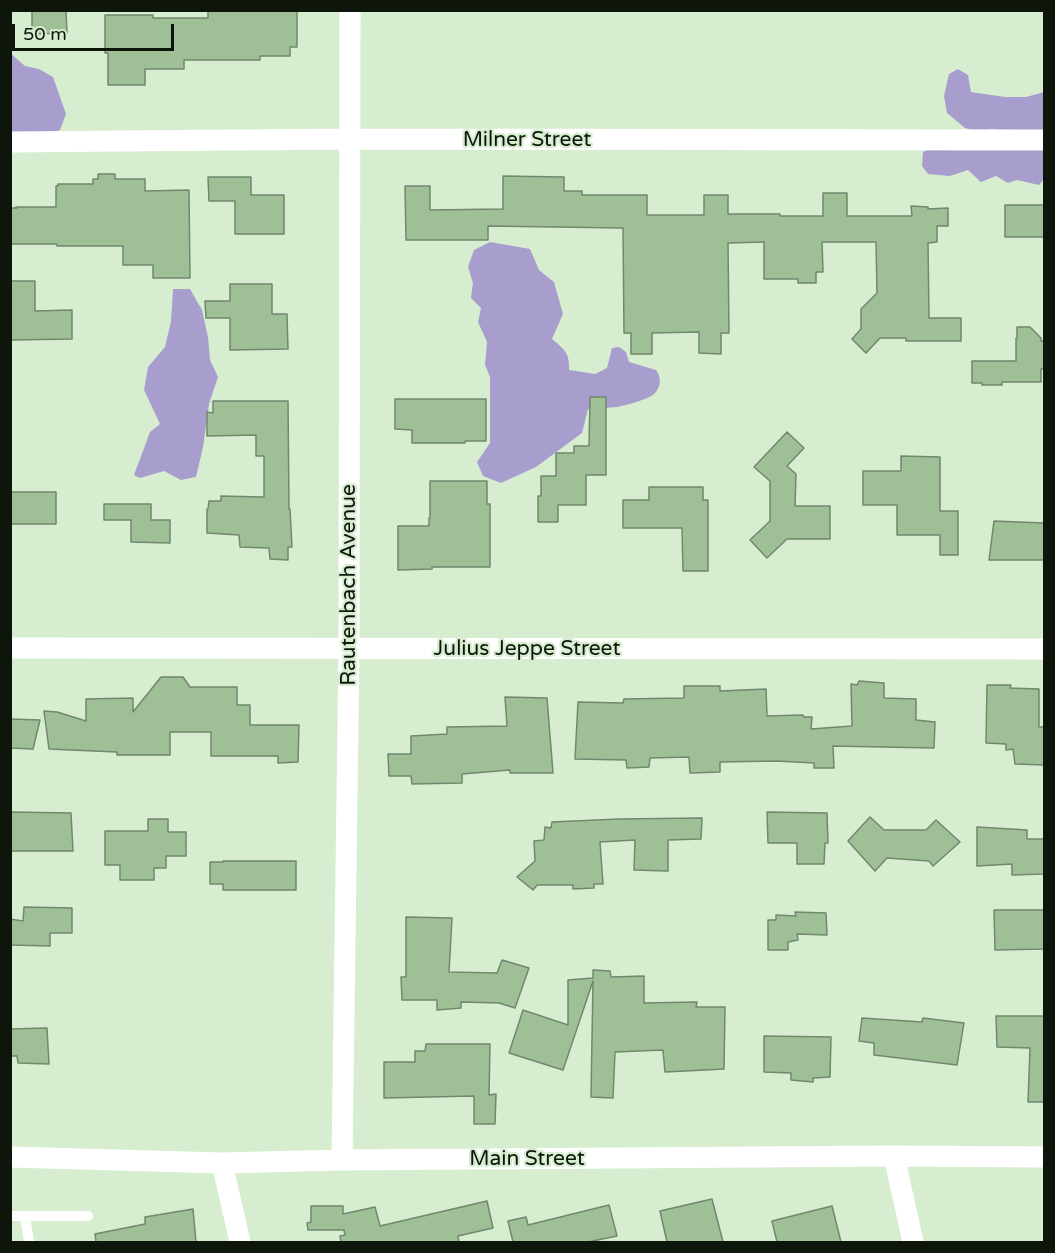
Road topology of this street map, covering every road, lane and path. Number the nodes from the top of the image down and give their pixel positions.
1 (350, 10) edge
2 (350, 139) junction
3 (1044, 140) edge
4 (10, 142) edge
5 (10, 648) edge
6 (350, 649) junction
7 (1044, 649) edge
8 (894, 1156) junction
9 (10, 1157) edge
10 (1044, 1157) edge
11 (342, 1160) junction
12 (222, 1163) junction
13 (10, 1216) edge
14 (25, 1216) junction
15 (88, 1216) dead end
16 (29, 1242) edge
17 (240, 1242) edge
18 (913, 1242) edge

1 - 2 street, Rautenbach Avenue
2 - 3 street, Milner Street
2 - 4 street, Milner Street
2 - 6 street, Rautenbach Avenue
5 - 6 street, Julius Jeppe Street
6 - 7 street, Julius Jeppe Street
6 - 11 street, Rautenbach Avenue
8 - 10 street, Main Street
8 - 11 street, Main Street
8 - 18 street
9 - 12 street, Main Street
11 - 12 street, Main Street
12 - 17 street
13 - 14 lane
14 - 15 lane
14 - 16 lane

